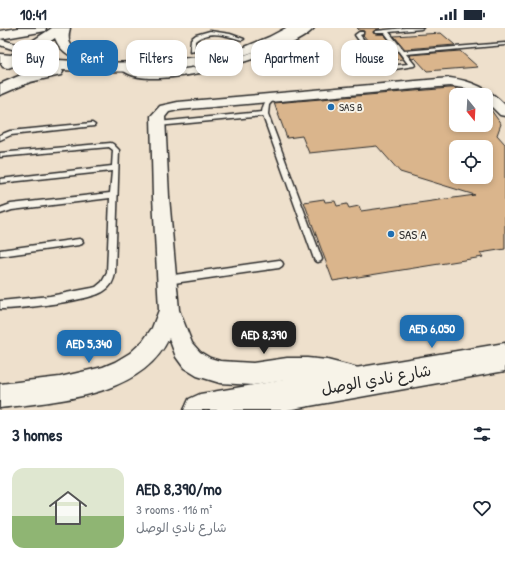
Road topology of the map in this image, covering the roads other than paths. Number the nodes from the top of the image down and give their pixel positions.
1 (40, 28) edge
2 (46, 28) edge
3 (63, 28) edge
4 (270, 28) edge
5 (296, 28) edge
6 (310, 28) edge
7 (418, 28) edge
8 (422, 28) edge
9 (386, 31) junction
10 (376, 32) dead end
11 (361, 33) dead end
12 (424, 34) dead end
13 (0, 35) edge
14 (0, 42) edge
15 (505, 44) edge
16 (436, 45) dead end
17 (67, 47) edge
18 (440, 50) junction
19 (403, 53) junction
20 (9, 57) edge
21 (118, 60) edge
22 (187, 63) edge
23 (67, 65) edge
24 (67, 69) edge
25 (187, 72) edge
26 (0, 90) edge
27 (272, 98) junction
28 (505, 112) edge
29 (265, 114) junction
30 (158, 124) junction
31 (92, 125) dead end
32 (3, 134) edge
33 (0, 138) edge
34 (0, 156) edge
35 (116, 168) junction
36 (0, 181) edge
37 (114, 195) junction
38 (0, 211) edge
39 (79, 242) dead end
40 (0, 253) edge
41 (318, 259) dead end
42 (279, 264) dead end
43 (166, 280) junction
44 (0, 305) edge
45 (169, 310) junction
46 (505, 357) edge
47 (366, 381) junction
48 (0, 396) edge
49 (200, 410) edge

1 - 13 street
2 - 20 street
3 - 17 street
3 - 20 street
4 - 21 street
5 - 22 street
6 - 25 street
7 - 8 lane
7 - 9 lane
7 - 12 lane
9 - 10 lane
9 - 19 lane
11 - 19 lane
14 - 20 street
15 - 18 lane
16 - 18 lane
18 - 19 lane
20 - 23 street
24 - 26 street
27 - 28 street
27 - 29 lane
27 - 30 street
29 - 30 lane
29 - 41 lane
30 - 43 street
31 - 32 lane
32 - 33 lane
34 - 35 lane
35 - 36 lane
35 - 37 lane
37 - 38 lane
37 - 44 lane
39 - 40 lane
42 - 43 lane
43 - 45 street
45 - 47 street
45 - 48 street
46 - 47 street, شارع نادي الوصل
47 - 49 street, شارع نادي الوصل

